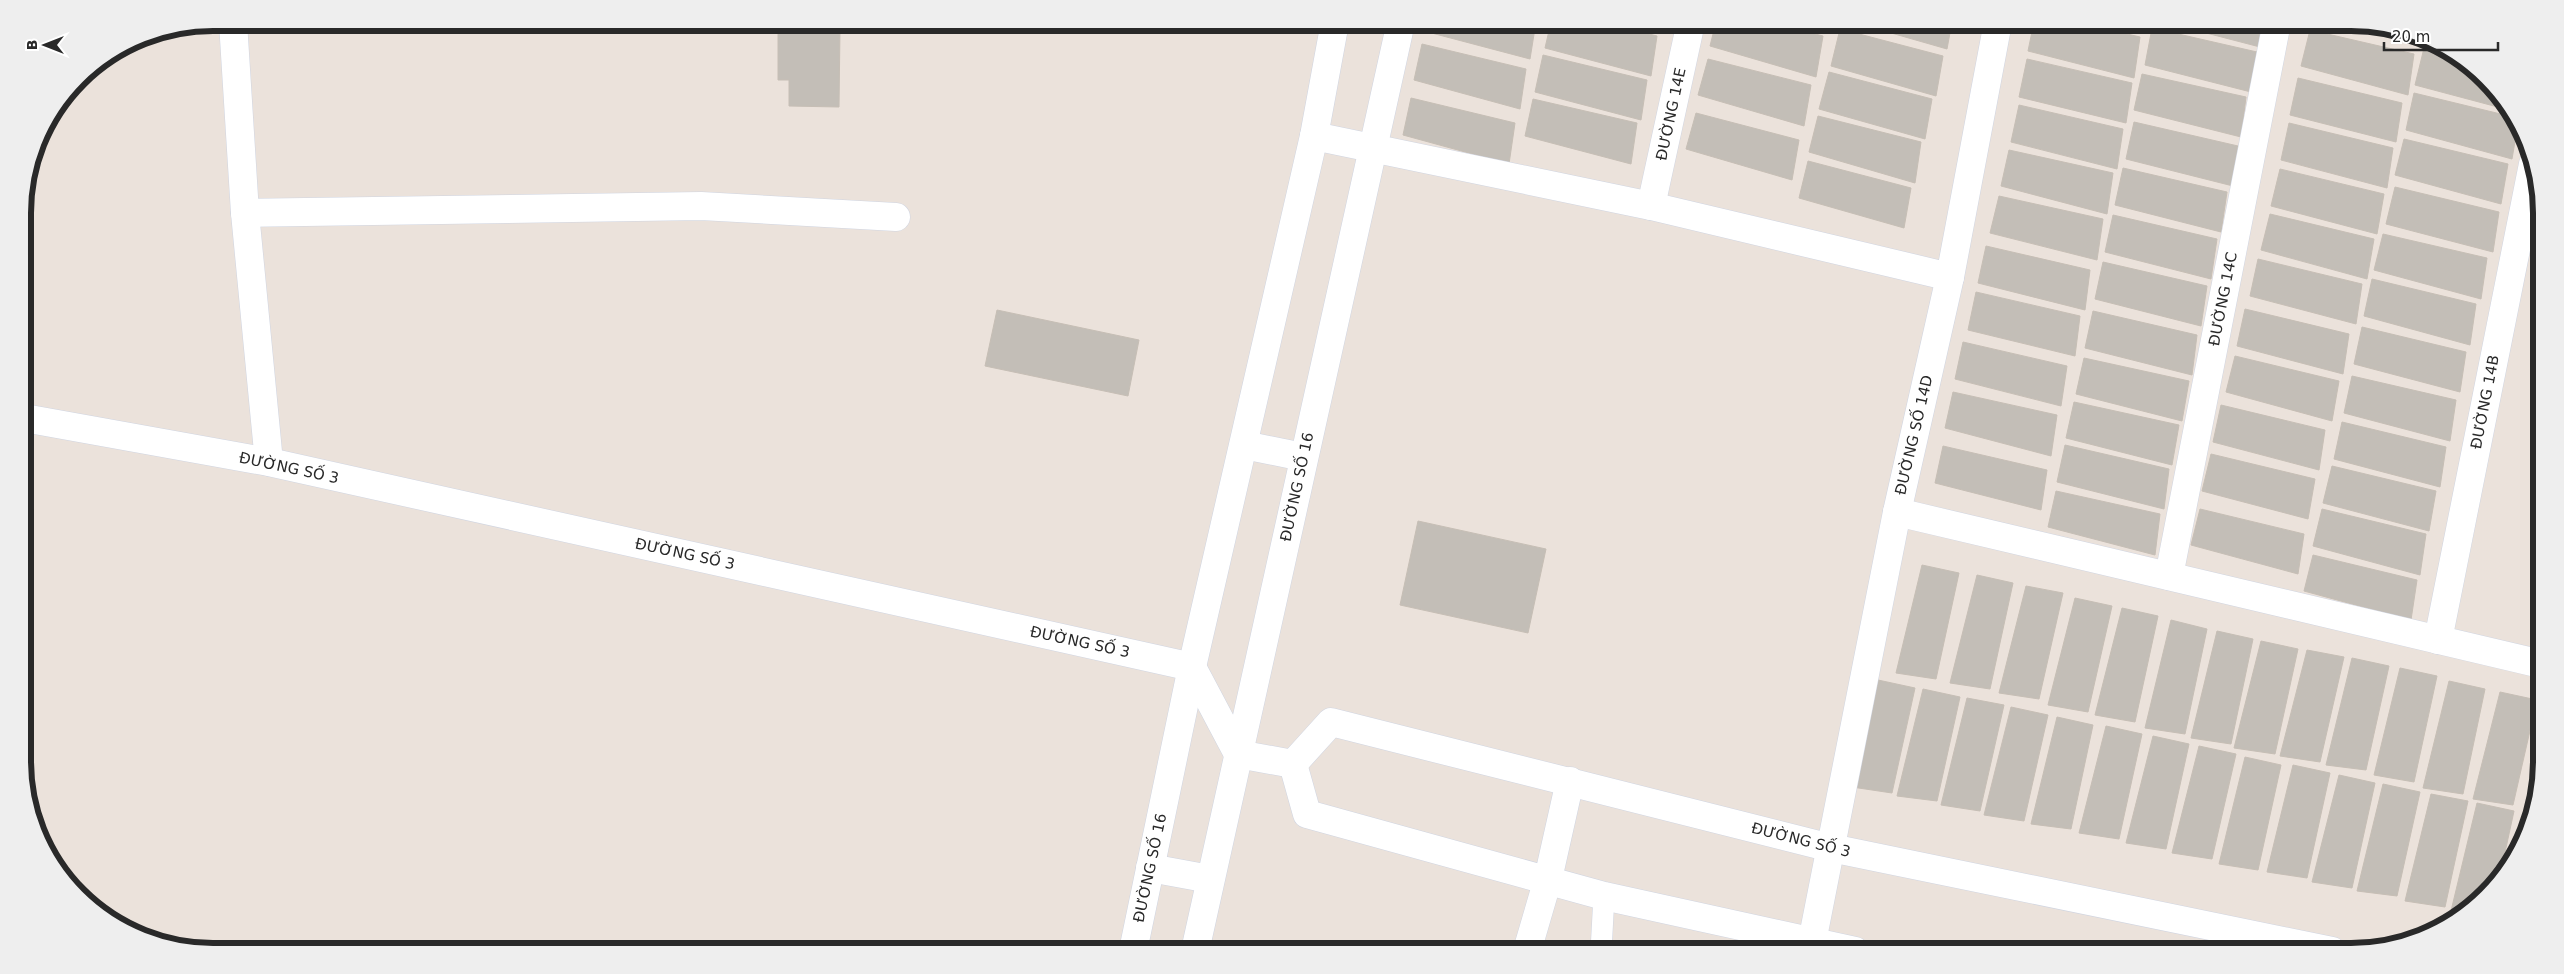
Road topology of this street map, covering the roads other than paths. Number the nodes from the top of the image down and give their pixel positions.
1 (234, 31) edge
2 (1333, 31) edge
3 (1400, 31) edge
4 (1689, 31) edge
5 (1996, 31) edge
6 (2275, 31) edge
7 (1314, 136) junction
8 (1372, 147) junction
9 (2530, 181) edge
10 (1651, 206) junction
11 (245, 213) junction
12 (896, 218) dead end
13 (1950, 277) junction
14 (31, 419) edge
15 (1244, 445) junction
16 (1303, 457) junction
17 (269, 462) junction
18 (1897, 512) junction
19 (2169, 576) junction
20 (2438, 640) junction
21 (2533, 662) edge
22 (1192, 667) junction
23 (1238, 754) junction
24 (1293, 764) junction
25 (1570, 781) junction
26 (1831, 848) junction
27 (1150, 868) junction
28 (1210, 879) junction
29 (1548, 879) junction
30 (1604, 896) junction
31 (1812, 942) junction
32 (1135, 943) edge
33 (1197, 943) edge
34 (1529, 943) edge
35 (1601, 943) edge
36 (1817, 943) edge
37 (2293, 943) edge

1 - 11 street
2 - 7 street, ĐƯỜNG SỐ 16
3 - 8 street, ĐƯỜNG SỐ 16
4 - 10 street, ĐƯỜNG 14E
5 - 13 street, ĐƯỜNG SỐ 14D
6 - 19 street, ĐƯỜNG 14C
7 - 8 street
7 - 15 street, ĐƯỜNG SỐ 16
8 - 10 street
8 - 16 street, ĐƯỜNG SỐ 16
9 - 20 street, ĐƯỜNG 14B
10 - 13 street
11 - 12 street
11 - 17 street
13 - 18 street, ĐƯỜNG SỐ 14D
14 - 17 street, ĐƯỜNG SỐ 3
15 - 16 street
15 - 22 street, ĐƯỜNG SỐ 16
16 - 23 street, ĐƯỜNG SỐ 16
17 - 22 street, ĐƯỜNG SỐ 3
18 - 19 street
18 - 26 street, ĐƯỜNG SỐ 14D
19 - 20 street
20 - 21 street
22 - 23 street
22 - 27 street, ĐƯỜNG SỐ 16
23 - 24 street
23 - 28 street, ĐƯỜNG SỐ 16
24 - 25 street, ĐƯỜNG SỐ 3
24 - 29 street
25 - 26 street, ĐƯỜNG SỐ 3
25 - 29 street
26 - 31 street, ĐƯỜNG SỐ 14D
26 - 37 street, ĐƯỜNG SỐ 3
27 - 28 street
27 - 32 street, ĐƯỜNG SỐ 16
28 - 33 street, ĐƯỜNG SỐ 16
29 - 30 street
29 - 34 street
30 - 31 street
30 - 35 lane
31 - 36 street

